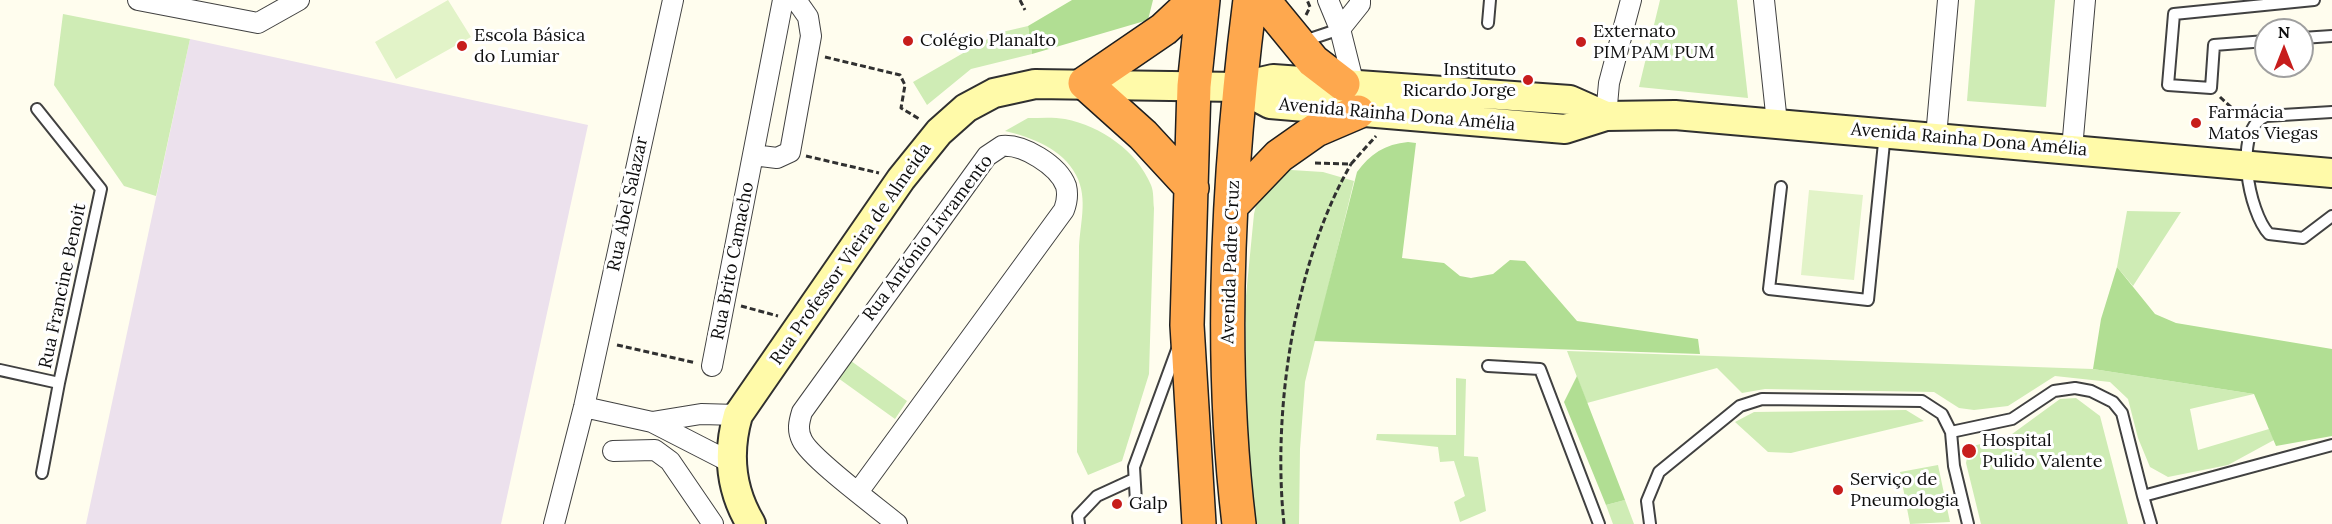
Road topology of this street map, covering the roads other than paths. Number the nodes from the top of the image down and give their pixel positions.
1 (138, 0) edge
2 (299, 0) edge
3 (673, 0) edge
4 (783, 0) edge
5 (796, 0) edge
6 (1195, 0) edge
7 (1203, 0) edge
8 (1250, 0) edge
9 (1263, 0) edge
10 (1328, 0) edge
11 (1360, 0) edge
12 (1490, 0) edge
13 (1631, 0) edge
14 (1764, 0) edge
15 (1948, 0) edge
16 (2085, 0) edge
17 (2314, 0) edge
18 (1488, 23) dead end
19 (1340, 29) junction
20 (2332, 36) edge
21 (2314, 37) edge
22 (1298, 42) junction
23 (2254, 42) edge
24 (1084, 83) junction
25 (1194, 86) junction
26 (1238, 87) junction
27 (1358, 104) junction
28 (38, 110) dead end
29 (2332, 112) edge
30 (1606, 116) junction
31 (1777, 123) junction
32 (1885, 133) junction
33 (1936, 137) junction
34 (2072, 149) junction
35 (753, 155) junction
36 (2247, 165) junction
37 (2332, 172) edge
38 (1780, 186) dead end
39 (1192, 188) junction
40 (1232, 204) junction
41 (2332, 216) edge
42 (1187, 325) junction
43 (712, 366) road end
44 (1488, 366) dead end
45 (0, 369) edge
46 (59, 383) junction
47 (584, 408) junction
48 (738, 415) junction
49 (652, 422) junction
50 (1951, 432) junction
51 (2332, 445) edge
52 (614, 451) dead end
53 (730, 462) junction
54 (42, 473) dead end
55 (1134, 479) junction
56 (858, 492) junction
57 (2143, 496) junction
58 (1136, 502) dead end
59 (554, 524) edge
60 (713, 524) edge
61 (752, 524) edge
62 (897, 524) edge
63 (1079, 524) edge
64 (1199, 524) edge
65 (1239, 524) edge
66 (1599, 524) edge
67 (1650, 524) edge
68 (1966, 524) edge
69 (2151, 524) edge

1 - 2 street
3 - 47 street, Rua Abel Salazar
4 - 35 street, Rua Brito Camacho
5 - 35 street
6 - 24 highway
7 - 25 highway
8 - 26 highway, Avenida Padre Cruz
9 - 22 highway
10 - 19 street
11 - 19 street
12 - 18 lane
13 - 30 street
14 - 31 street
15 - 33 street
16 - 34 street
17 - 23 lane
19 - 22 lane
19 - 27 street
20 - 21 lane
22 - 27 highway
24 - 25 street, Rua Professor Vieira de Almeida
24 - 39 highway
24 - 48 street, Rua Professor Vieira de Almeida
25 - 26 street, Rua Professor Vieira de Almeida
25 - 39 highway
26 - 27 street, Avenida Rainha Dona Amélia
26 - 40 highway, Avenida Padre Cruz
27 - 30 street, Avenida Rainha Dona Amélia
27 - 40 highway
28 - 46 lane, Rua Francine Benoit
29 - 36 lane
30 - 31 street, Avenida Rainha Dona Amélia
31 - 32 street, Avenida Rainha Dona Amélia
32 - 33 street, Avenida Rainha Dona Amélia
32 - 38 lane
33 - 34 street, Avenida Rainha Dona Amélia
34 - 36 street, Avenida Rainha Dona Amélia
35 - 43 street, Rua Brito Camacho
36 - 37 street, Avenida Rainha Dona Amélia
36 - 41 lane
39 - 42 highway
40 - 65 highway, Avenida Padre Cruz
42 - 55 lane
42 - 64 highway
44 - 66 lane
45 - 46 lane, Rua Francine Benoit
46 - 54 lane, Rua Francine Benoit
47 - 49 street
47 - 59 street, Rua Abel Salazar
48 - 49 street
48 - 53 street, Rua Professor Vieira de Almeida
49 - 53 street
50 - 57 lane
50 - 67 lane
50 - 68 lane
51 - 57 lane
52 - 60 street
53 - 61 street, Rua Professor Vieira de Almeida
55 - 58 lane
55 - 63 lane
56 - 56 street, Rua António Livramento
56 - 62 street, Rua António Livramento
57 - 69 lane

